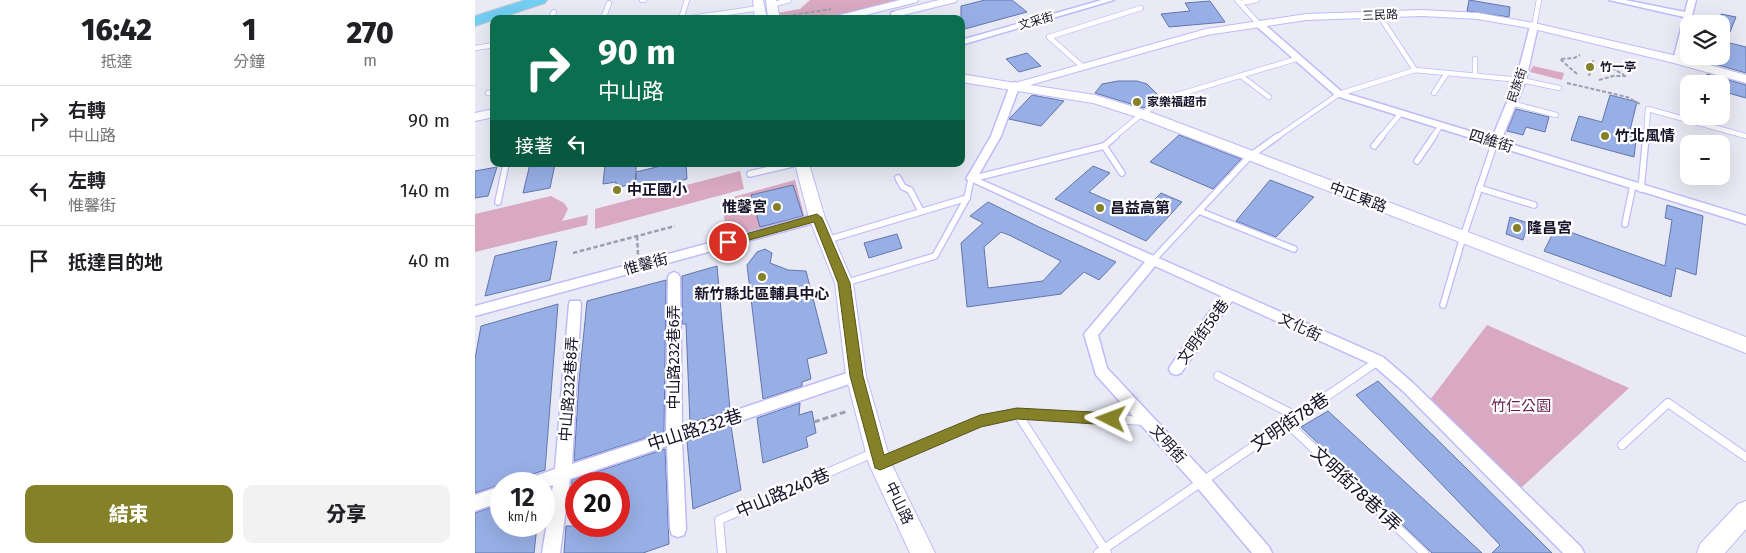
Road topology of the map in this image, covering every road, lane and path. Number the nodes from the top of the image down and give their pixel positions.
1 (510, 0) edge
2 (540, 0) edge
3 (687, 0) edge
4 (789, 0) edge
5 (913, 0) edge
6 (952, 0) edge
7 (1111, 0) edge
8 (1257, 0) edge
9 (1539, 0) edge
10 (1613, 0) edge
11 (1692, 0) edge
12 (771, 2) edge
13 (1238, 2) edge
14 (609, 3) dead end
15 (1141, 8) dead end
16 (760, 9) edge
17 (827, 9) dead end
18 (475, 11) edge
19 (554, 12) dead end
20 (494, 15) edge
21 (552, 15) edge
22 (604, 15) edge
23 (683, 15) edge
24 (713, 15) edge
25 (773, 15) edge
26 (825, 15) edge
27 (852, 15) edge
28 (901, 15) edge
29 (1379, 15) junction
30 (1688, 15) joint
31 (490, 16) edge
32 (475, 21) edge
33 (1258, 22) junction
34 (1534, 26) junction
35 (965, 42) edge
36 (490, 45) edge
37 (475, 48) edge
38 (1680, 48) edge
39 (1580, 55) dead end
40 (1299, 58) junction
41 (1475, 59) dead end
42 (1594, 59) dead end
43 (1677, 60) junction
44 (1610, 62) dead end
45 (1593, 64) dead end
46 (1083, 67) junction
47 (1415, 70) junction
48 (1590, 72) dead end
49 (1447, 73) junction
50 (1577, 74) dead end
51 (1241, 76) junction
52 (1475, 76) junction
53 (1589, 76) dead end
54 (965, 79) edge
55 (1746, 79) edge
56 (1521, 80) junction
57 (1599, 80) dead end
58 (1563, 82) dead end
59 (1015, 85) junction
60 (1559, 88) dead end
61 (1434, 92) dead end
62 (1339, 94) junction
63 (1269, 96) dead end
64 (490, 97) edge
65 (1511, 103) junction
66 (475, 108) edge
67 (1648, 109) junction
68 (1401, 113) junction
69 (490, 114) edge
70 (1142, 114) junction
71 (1556, 115) dead end
72 (475, 117) edge
73 (1441, 125) junction
74 (1746, 136) edge
75 (1495, 142) junction
76 (1104, 146) junction
77 (1374, 146) dead end
78 (1250, 156) junction
79 (1417, 161) dead end
80 (505, 167) edge
81 (779, 167) edge
82 (803, 167) edge
83 (749, 174) dead end
84 (1122, 174) dead end
85 (898, 178) dead end
86 (971, 179) junction
87 (1637, 187) junction
88 (1479, 188) junction
89 (967, 198) junction
90 (499, 202) dead end
91 (1535, 205) dead end
92 (921, 211) junction
93 (1199, 211) junction
94 (817, 218) junction
95 (1746, 220) edge
96 (1625, 224) dead end
97 (675, 226) dead end
98 (637, 236) junction
99 (1463, 237) junction
100 (825, 240) junction
101 (1294, 249) dead end
102 (573, 253) dead end
103 (1153, 260) junction
104 (638, 266) junction
105 (674, 277) dead end
106 (844, 283) junction
107 (1230, 294) junction
108 (575, 304) dead end
109 (1443, 305) dead end
110 (475, 311) edge
111 (1746, 345) edge
112 (1378, 361) junction
113 (1176, 369) dead end
114 (856, 376) junction
115 (1218, 376) dead end
116 (864, 406) junction
117 (1017, 413) junction
118 (1298, 417) junction
119 (1148, 421) junction
120 (814, 422) dead end
121 (1288, 424) junction
122 (675, 437) junction
123 (1622, 444) dead end
124 (1746, 457) edge
125 (878, 458) junction
126 (563, 474) junction
127 (555, 477) edge
128 (1202, 481) junction
129 (490, 498) edge
130 (475, 503) edge
131 (1746, 512) edge
132 (678, 529) dead end
133 (1103, 552) edge
134 (551, 553) edge
135 (722, 553) edge
136 (923, 553) edge
137 (1263, 553) edge
138 (1423, 553) edge
139 (1575, 553) edge
140 (1709, 553) edge

1 - 18 highway
2 - 20 highway
3 - 23 lane
4 - 12 lane
5 - 27 street
6 - 28 street
7 - 35 street, 文采街
8 - 13 lane
9 - 34 lane
10 - 30 street
11 - 30 street
12 - 25 street
13 - 33 lane
14 - 22 lane
15 - 46 lane
16 - 24 lane
17 - 26 path
19 - 21 lane
29 - 33 street, 三民路
29 - 34 street, 三民路
29 - 47 lane
31 - 32 highway
33 - 40 street, 四維街
33 - 46 street, 三民路
34 - 43 street, 三民路
34 - 56 street, 民族街
36 - 37 lane
38 - 43 street
39 - 50 path
40 - 51 lane
40 - 62 street, 四維街
41 - 52 lane
42 - 45 path
43 - 55 street, 三民路
44 - 57 path
46 - 59 street, 三民路
47 - 49 lane
47 - 62 lane
48 - 53 path
49 - 52 lane
49 - 61 lane
51 - 63 lane
51 - 70 lane
52 - 56 lane
54 - 59 street, 中正東路
56 - 60 lane
56 - 65 street, 民族街
58 - 67 path
59 - 70 street, 中正東路
59 - 86 street
62 - 68 street, 四維街
62 - 78 lane
64 - 66 street
65 - 71 lane
65 - 75 street, 民族街
67 - 74 lane
67 - 87 lane
68 - 73 street, 四維街
68 - 77 lane
69 - 72 street
70 - 76 lane
70 - 78 street, 中正東路
73 - 75 street, 四維街
73 - 79 lane
75 - 87 street, 四維街
75 - 88 lane
76 - 84 lane
76 - 86 lane
78 - 93 lane
78 - 99 street, 中正東路
80 - 90 lane
81 - 83 lane
82 - 94 street, 中山路
85 - 92 lane
86 - 89 lane
86 - 103 street, 文化街
87 - 95 street, 四維街
87 - 96 lane
88 - 91 lane
88 - 99 lane
89 - 92 lane
89 - 106 lane
92 - 100 lane
93 - 101 lane
93 - 103 lane
94 - 100 street, 中山路
94 - 104 street, 惟馨街
97 - 98 path
98 - 102 path
98 - 104 path
99 - 109 lane
99 - 111 street, 中正東路
100 - 106 street, 中山路
103 - 107 street, 文化街
103 - 119 street, 文明街
104 - 110 street, 惟馨街
105 - 122 street, 中山路232巷6弄
106 - 114 street, 中山路
107 - 112 street, 文化街
107 - 113 street, 文明街58巷
108 - 126 street, 中山路232巷8弄
112 - 118 lane, 文明街78巷
112 - 139 street, 文化街
114 - 116 street, 中山路
114 - 122 street, 中山路232巷
115 - 118 lane
116 - 120 path
116 - 125 street, 中山路
117 - 119 lane
117 - 125 lane
117 - 133 lane
118 - 121 lane, 文明街78巷
119 - 128 street, 文明街
121 - 128 lane, 文明街78巷
121 - 138 lane, 文明街78巷1弄
122 - 126 street, 中山路232巷
122 - 132 street, 中山路232巷6弄
123 - 124 lane
125 - 135 lane, 中山路240巷
125 - 136 street, 中山路
126 - 127 street, 中山路232巷
126 - 134 street, 中山路232巷8弄
128 - 133 lane, 文明街78巷
128 - 137 street, 文明街
129 - 130 street
131 - 140 street

